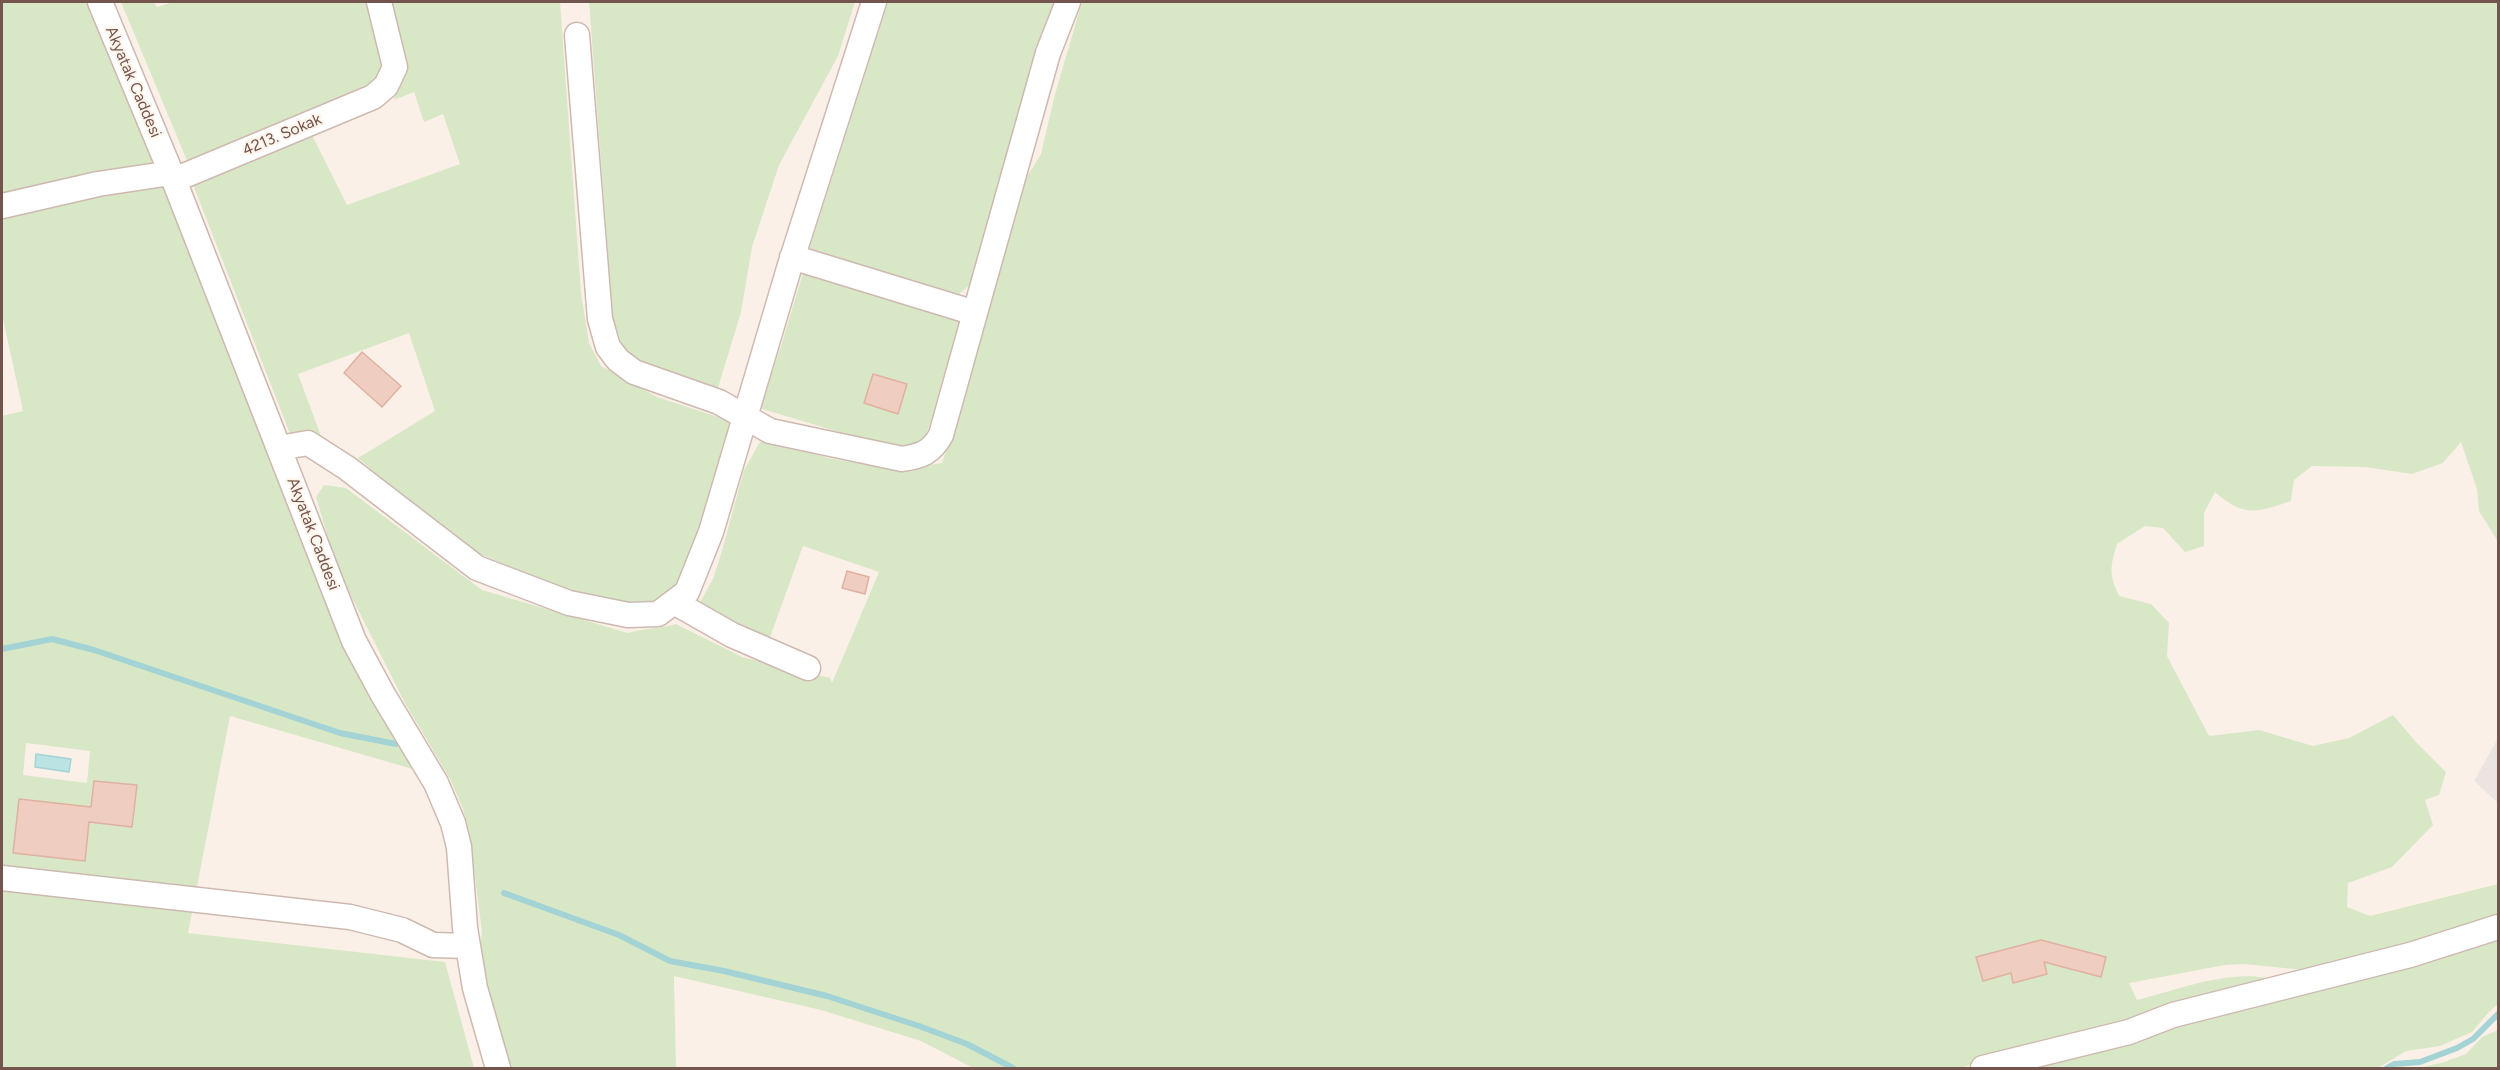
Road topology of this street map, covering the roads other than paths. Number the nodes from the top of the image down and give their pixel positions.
1 (100, 2) edge
2 (379, 2) edge
3 (874, 2) edge
4 (1068, 2) edge
5 (577, 35) dead end
6 (173, 176) junction
7 (2, 206) edge
8 (792, 257) junction
9 (975, 313) junction
10 (746, 417) junction
11 (279, 448) junction
12 (674, 602) junction
13 (808, 668) dead end
14 (2, 878) edge
15 (2499, 927) edge
16 (468, 946) junction
17 (498, 1068) edge
18 (1983, 1068) edge

1 - 6 street, Akyatak Caddesi
2 - 6 street, 4213. Sokak
3 - 8 street
4 - 9 street
5 - 10 street
6 - 7 street, 4213. Sokak
6 - 11 street, Akyatak Caddesi
8 - 9 street
8 - 10 street
9 - 10 street
10 - 12 street
11 - 12 street
11 - 16 street, Akyatak Caddesi
12 - 13 street
14 - 16 street
15 - 18 street
16 - 17 street, Akyatak Caddesi

